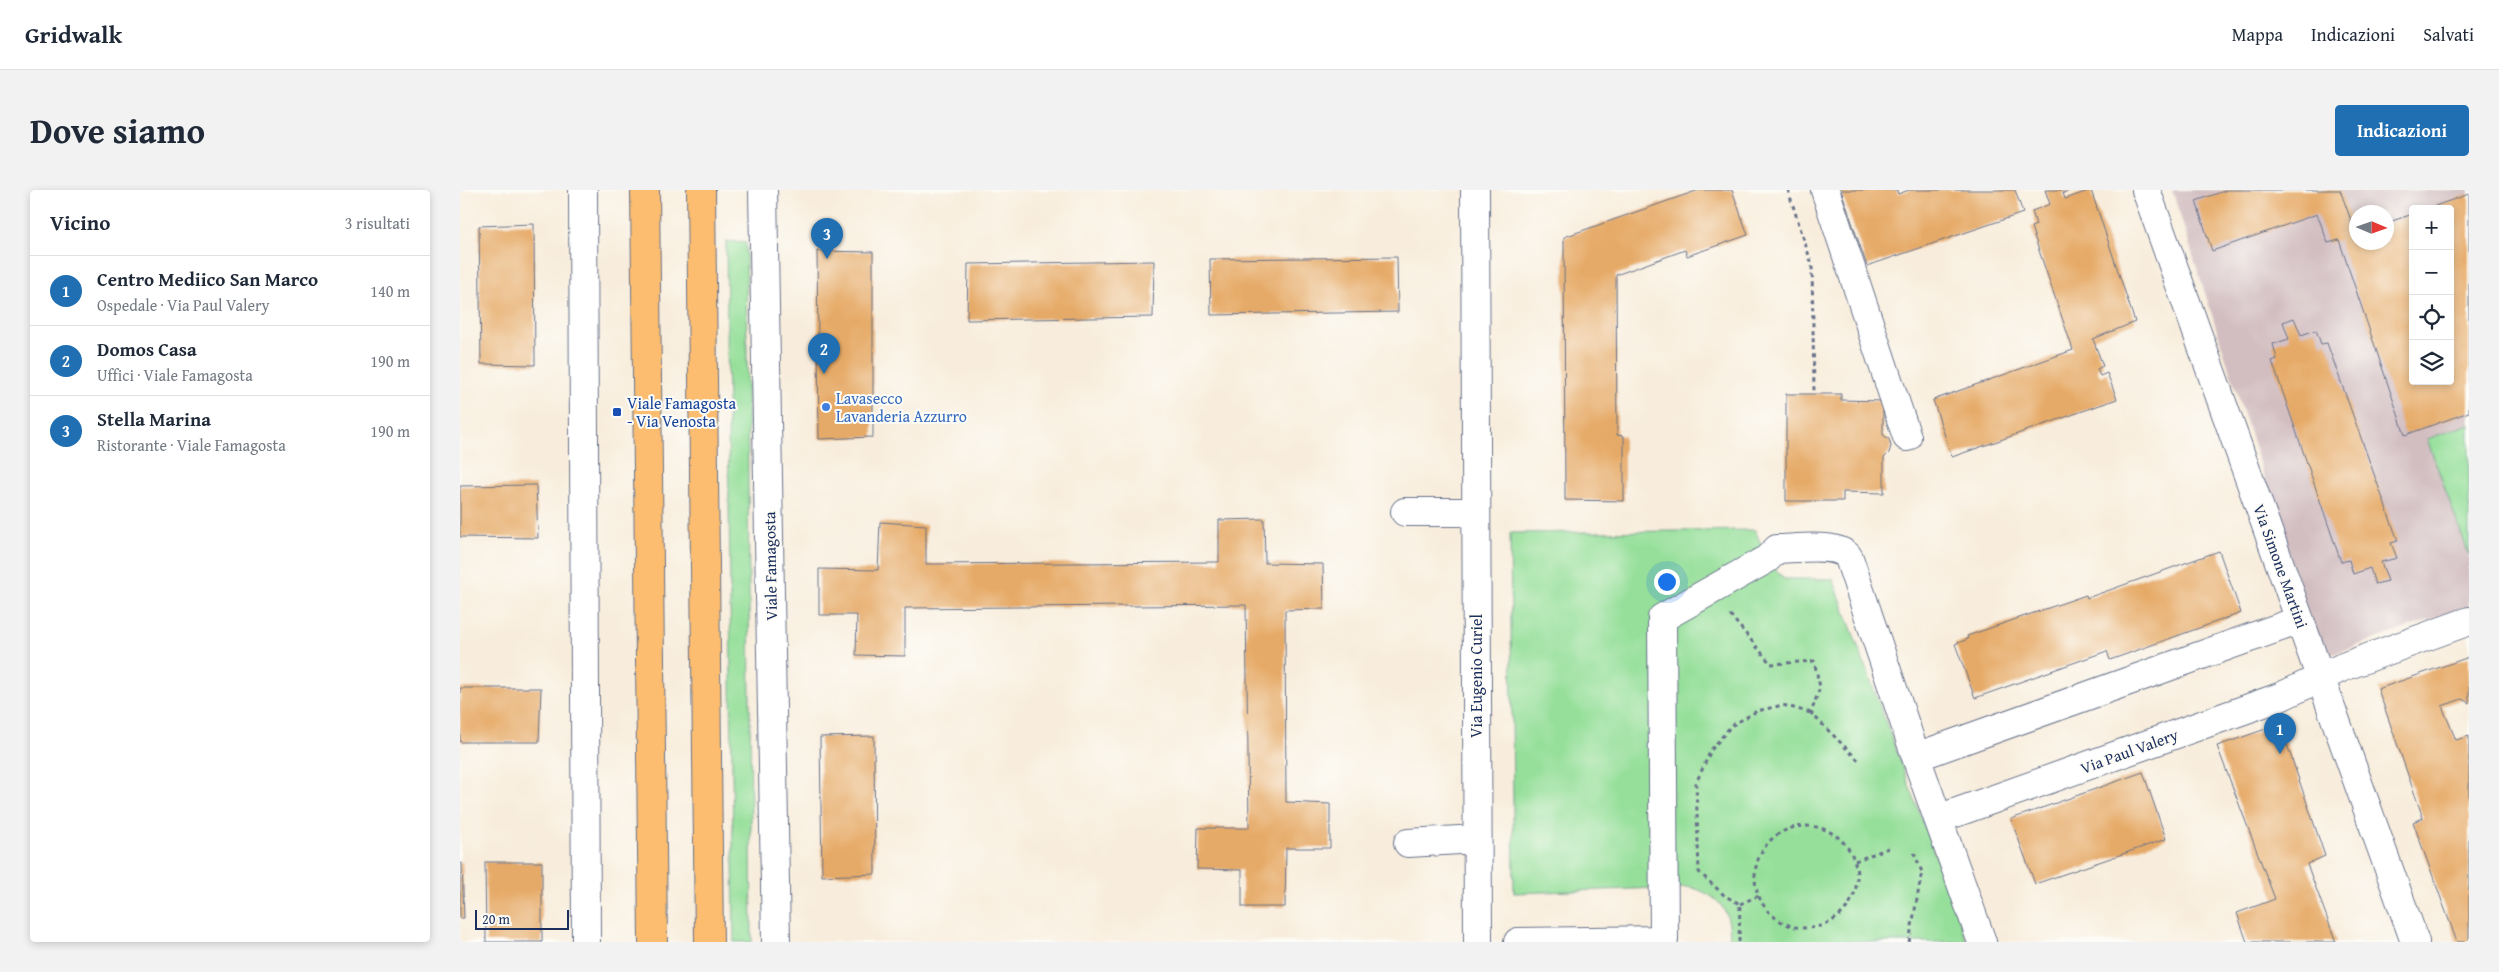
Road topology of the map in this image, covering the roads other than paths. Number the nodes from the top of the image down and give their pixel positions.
1 (584, 190) edge
2 (645, 190) edge
3 (701, 190) edge
4 (763, 190) edge
5 (1474, 190) edge
6 (1825, 190) edge
7 (2146, 190) edge
8 (1907, 437) dead end
9 (1405, 512) dead end
10 (1475, 512) junction
11 (2300, 620) junction
12 (2469, 621) edge
13 (2320, 678) junction
14 (1916, 757) junction
15 (1938, 819) junction
16 (1477, 839) junction
17 (1408, 844) dead end
18 (586, 942) edge
19 (654, 942) edge
20 (709, 942) edge
21 (776, 942) edge
22 (1478, 942) edge
23 (1519, 942) edge
24 (1982, 942) edge
25 (2415, 942) edge

1 - 18 street
2 - 19 main road
3 - 20 main road
4 - 21 street, Viale Famagosta
5 - 10 street, Via Eugenio Curiel
6 - 8 street
7 - 11 street, Via Simone Martini
9 - 10 street
10 - 16 street, Via Eugenio Curiel
11 - 13 street, Via Simone Martini
11 - 14 street
12 - 13 street, Via Paul Valery
13 - 15 street, Via Paul Valery
13 - 25 street, Via Simone Martini
14 - 15 street
14 - 23 street
15 - 24 street
16 - 17 street
16 - 22 street, Via Eugenio Curiel

